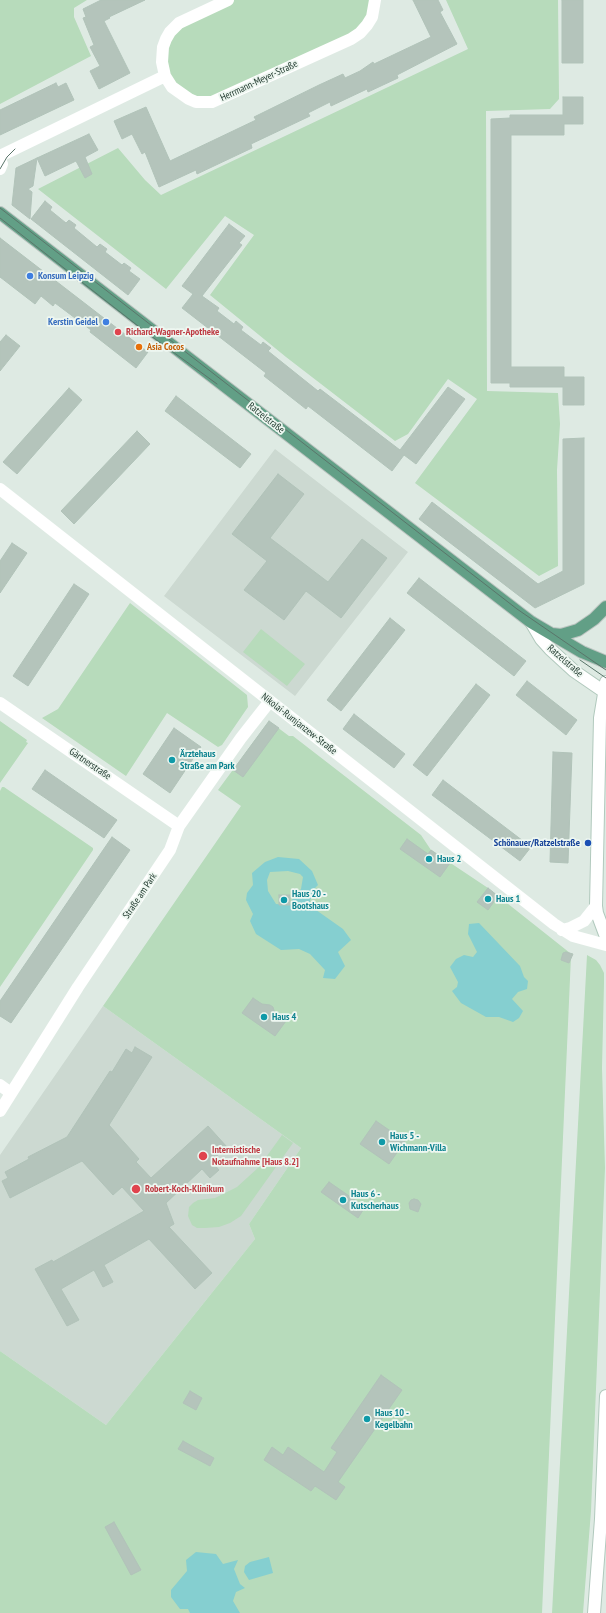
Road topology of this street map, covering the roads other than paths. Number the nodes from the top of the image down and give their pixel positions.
1 (228, 0) edge
2 (375, 0) edge
3 (166, 76) junction
4 (0, 157) edge
5 (0, 169) edge
6 (0, 213) edge
7 (0, 489) edge
8 (606, 608) edge
9 (531, 622) junction
10 (552, 634) junction
11 (606, 662) edge
12 (605, 689) edge
13 (270, 700) junction
14 (0, 703) edge
15 (179, 826) junction
16 (596, 906) junction
17 (562, 930) junction
18 (606, 937) edge
19 (606, 945) edge
20 (0, 1085) edge
21 (11, 1093) junction
22 (0, 1112) edge
23 (606, 1396) edge
24 (594, 1613) edge

1 - 3 street, Herrmann-Meyer-Straße
2 - 3 street, Herrmann-Meyer-Straße
3 - 4 street
4 - 5 street
6 - 9 main road, Ratzelstraße
7 - 13 street, Nikolai-Rumjanzew-Straße
8 - 10 main road, Ratzelstraße
9 - 10 main road, Ratzelstraße
9 - 12 street, Ratzelstraße
10 - 11 main road, Ratzelstraße
12 - 16 street
13 - 15 street, Straße am Park
13 - 17 street, Nikolai-Rumjanzew-Straße
14 - 15 street, Gärtnerstraße
15 - 21 street, Straße am Park
16 - 17 street
16 - 18 street
17 - 19 street, Nikolai-Rumjanzew-Straße
20 - 21 street
21 - 22 street, Straße am Park
23 - 24 street

